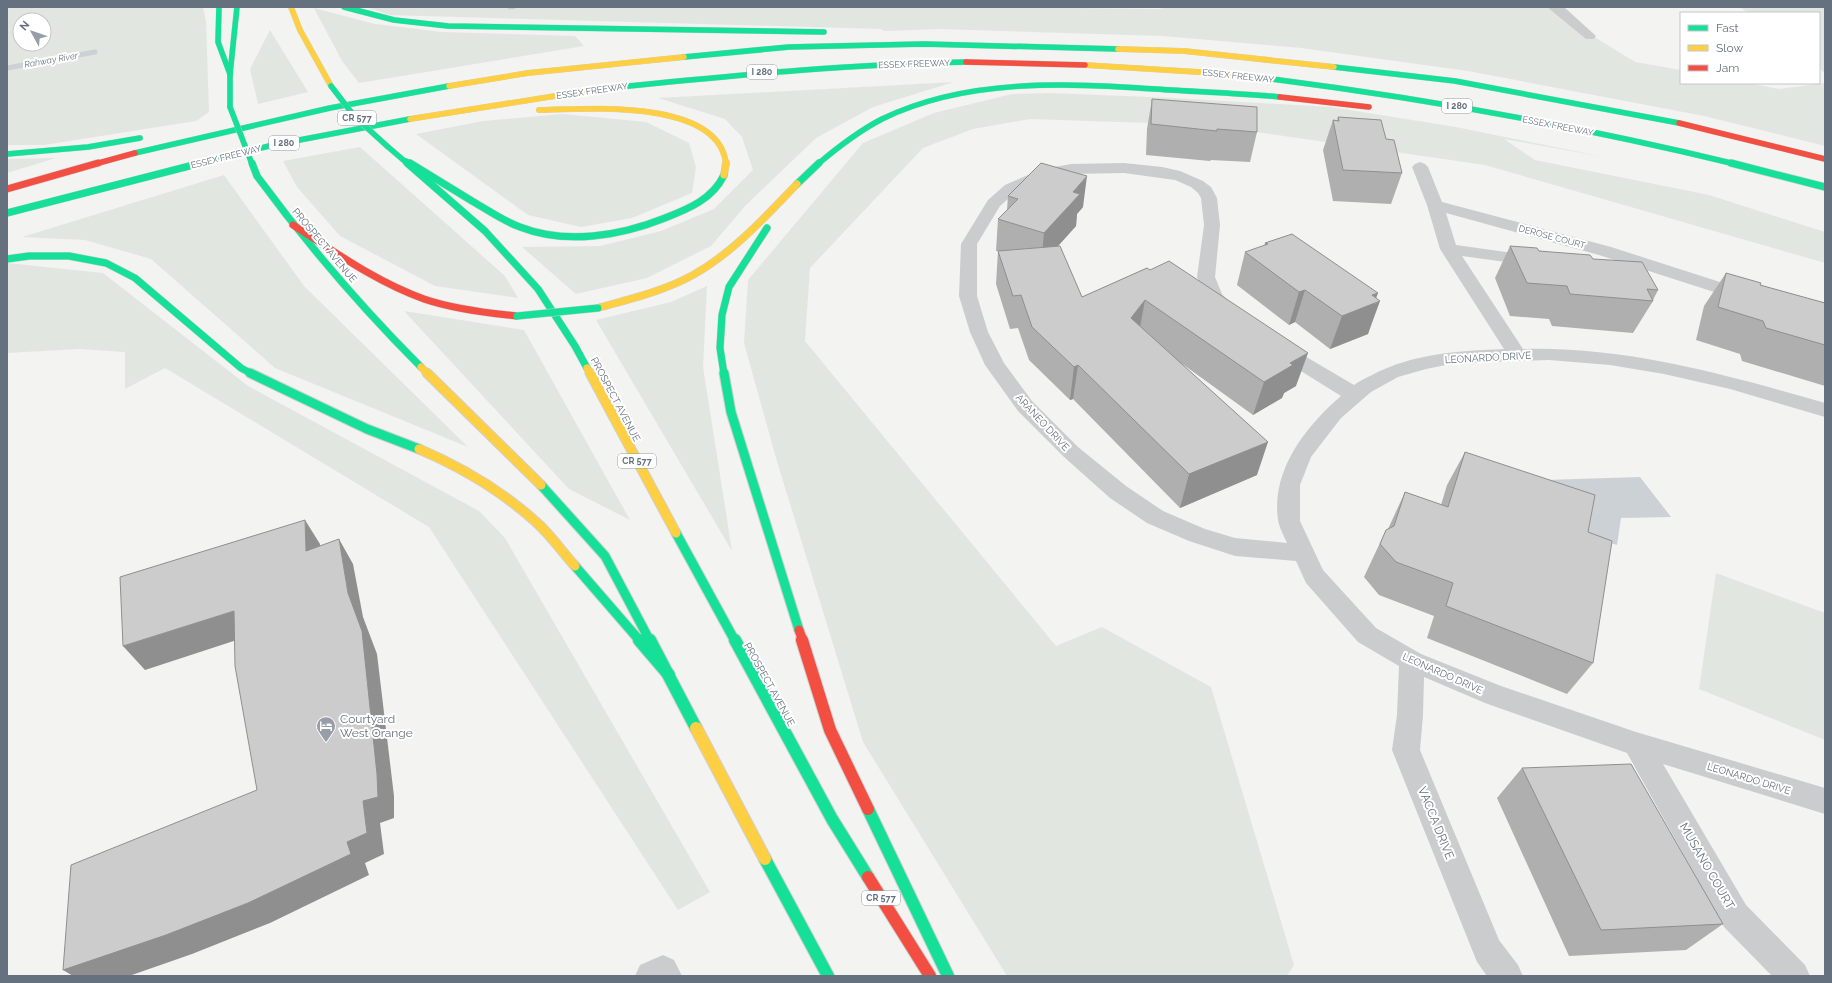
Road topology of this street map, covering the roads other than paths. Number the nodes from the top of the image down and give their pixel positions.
1 (219, 7) edge
2 (237, 7) edge
3 (291, 7) edge
4 (344, 7) edge
5 (1553, 7) edge
6 (832, 32) dead end
7 (902, 35) dead end
8 (1590, 36) dead end
9 (1075, 47) junction
10 (230, 74) junction
11 (1375, 107) dead end
12 (444, 112) junction
13 (299, 114) junction
14 (1453, 116) dead end
15 (1562, 127) junction
16 (194, 129) dead end
17 (148, 137) dead end
18 (7, 154) edge
19 (1825, 159) edge
20 (406, 161) junction
21 (1420, 167) dead end
22 (796, 186) junction
23 (1825, 187) edge
24 (7, 189) edge
25 (1435, 205) junction
26 (7, 213) edge
27 (293, 225) junction
28 (1449, 249) junction
29 (7, 259) edge
30 (1550, 264) edge
31 (1669, 272) junction
32 (1620, 273) edge
33 (1758, 300) edge
34 (1245, 325) edge
35 (1261, 338) edge
36 (1517, 354) junction
37 (1355, 395) junction
38 (1825, 410) edge
39 (1303, 553) junction
40 (1412, 661) junction
41 (669, 675) junction
42 (1636, 744) junction
43 (1825, 801) edge
44 (651, 976) edge
45 (666, 976) edge
46 (828, 976) edge
47 (930, 976) edge
48 (948, 976) edge
49 (1507, 976) edge
50 (1794, 976) edge

1 - 10 main road
2 - 10 main road, PROSPECT AVENUE
3 - 20 main road, PROSPECT AVENUE / CR 577, bridge
4 - 6 main road
5 - 8 street
7 - 9 main road
9 - 13 main road, ESSEX FREEWAY / I 280
9 - 19 main road, ESSEX FREEWAY / I 280
10 - 27 main road, PROSPECT AVENUE, bridge
11 - 22 main road
12 - 15 main road, ESSEX FREEWAY / I 280
12 - 20 main road
12 - 26 main road, ESSEX FREEWAY / I 280
13 - 16 main road
13 - 24 main road, ESSEX FREEWAY / I 280
14 - 15 main road
15 - 23 main road, ESSEX FREEWAY / I 280
17 - 18 main road
20 - 47 main road, PROSPECT AVENUE / CR 577
21 - 25 street
22 - 27 main road, bridge
22 - 48 main road
25 - 28 street
25 - 31 street, DEROSE COURT
27 - 41 main road, PROSPECT AVENUE
28 - 30 street
28 - 36 street
29 - 41 main road
31 - 32 street, DEROSE COURT
31 - 33 street, DEROSE COURT
34 - 39 street, ARANEO DRIVE
35 - 37 street
36 - 37 street, LEONARDO DRIVE
36 - 38 street, LEONARDO DRIVE
37 - 39 street, LEONARDO DRIVE
39 - 40 street, LEONARDO DRIVE
40 - 42 street, LEONARDO DRIVE
40 - 49 street, VACCA DRIVE
41 - 46 main road, PROSPECT AVENUE
42 - 43 street, LEONARDO DRIVE
42 - 50 street, MUSANO COURT
44 - 45 street

